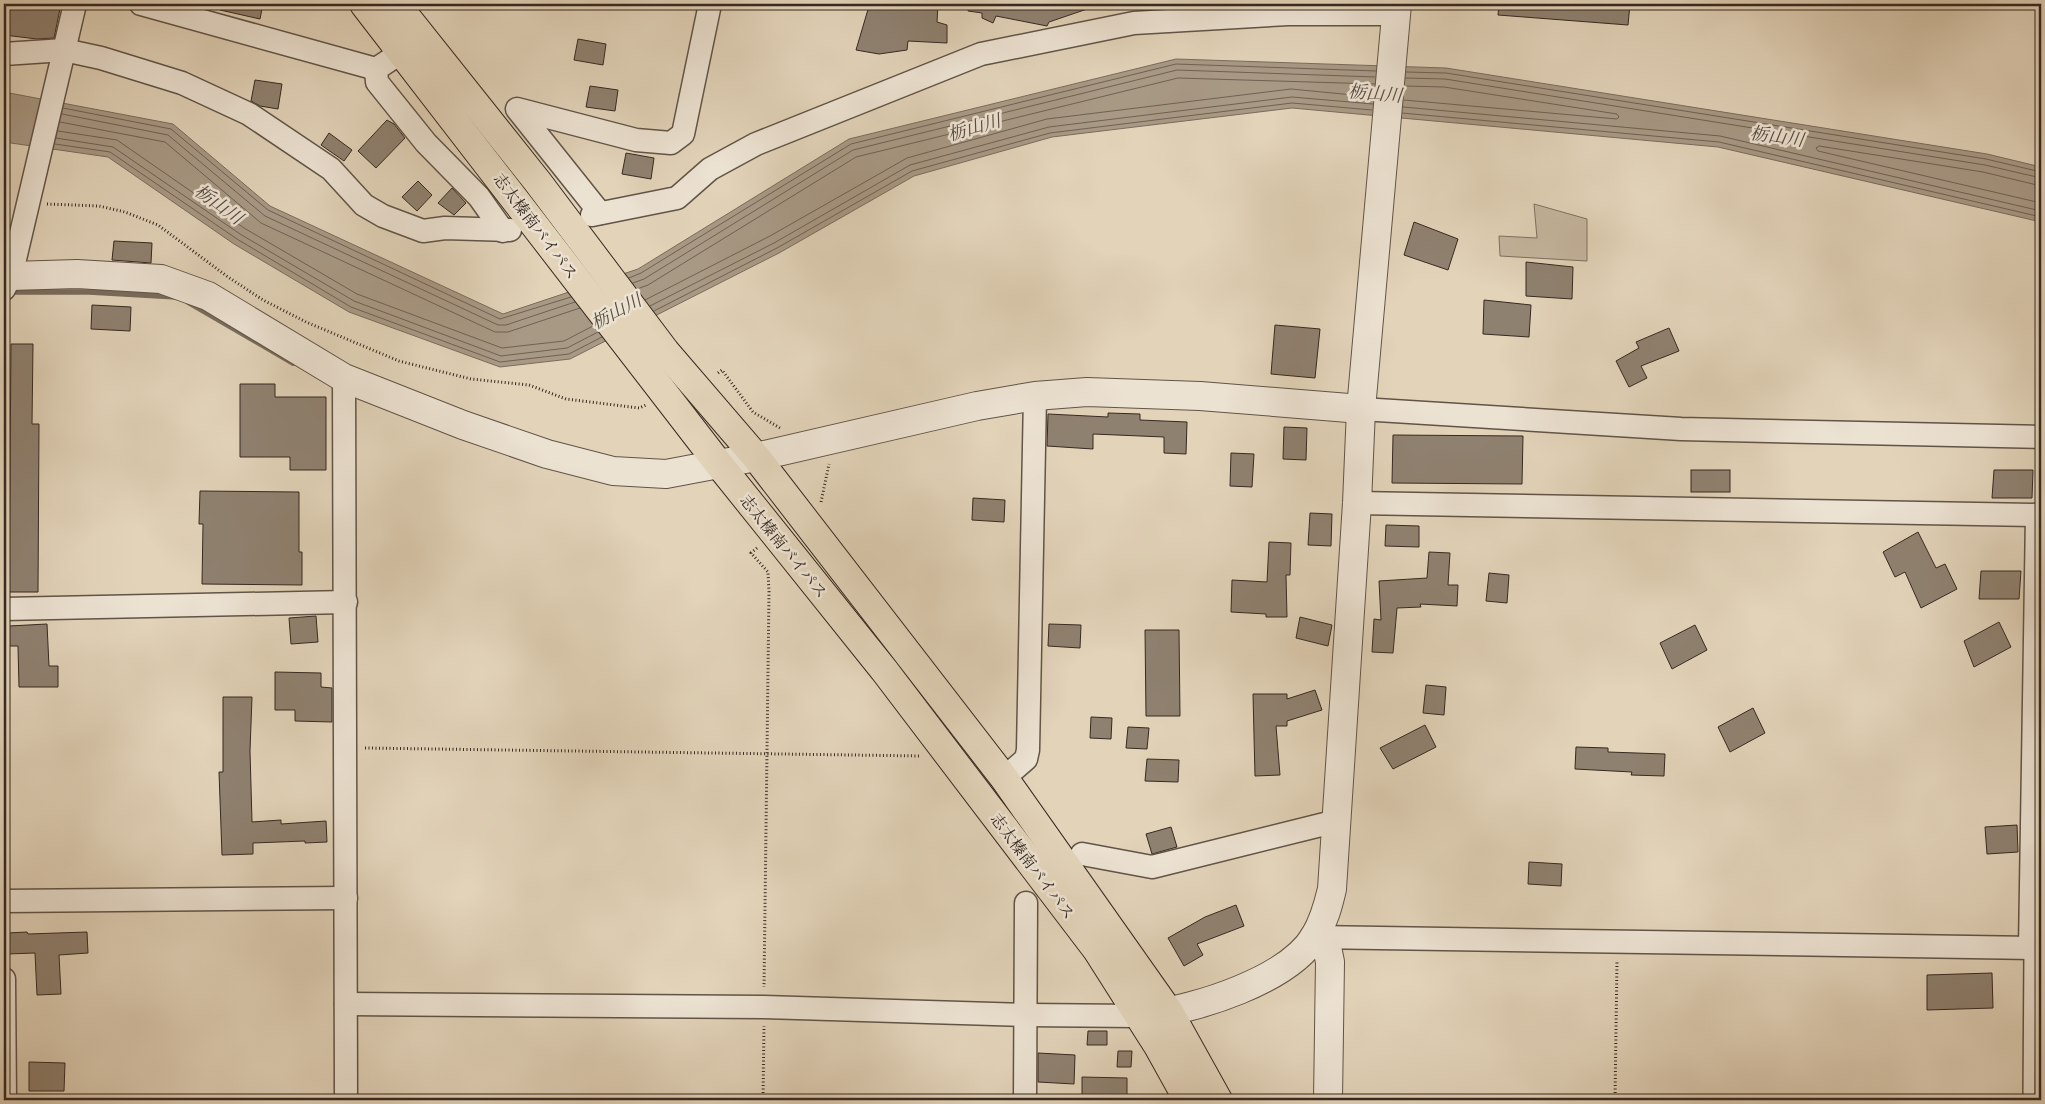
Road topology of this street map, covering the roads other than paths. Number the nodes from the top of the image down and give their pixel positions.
1 (75, 4) edge
2 (141, 4) edge
3 (364, 4) edge
4 (396, 4) edge
5 (710, 4) edge
6 (1396, 15) edge
7 (402, 52) junction
8 (4, 54) edge
9 (62, 55) junction
10 (376, 69) junction
11 (6, 280) edge
12 (344, 387) junction
13 (1035, 396) junction
14 (1361, 409) junction
15 (2041, 437) edge
16 (756, 457) junction
17 (718, 463) junction
18 (1358, 503) junction
19 (2039, 515) edge
20 (346, 602) junction
21 (4, 609) edge
22 (1004, 778) junction
23 (1337, 821) junction
24 (1082, 854) dead end
25 (346, 898) junction
26 (4, 901) edge
27 (1026, 903) dead end
28 (1314, 937) junction
29 (2036, 948) edge
30 (4, 979) edge
31 (346, 1004) junction
32 (1169, 1012) junction
33 (1026, 1015) junction
34 (1138, 1016) junction
35 (5, 1100) edge
36 (346, 1100) edge
37 (1025, 1100) edge
38 (1188, 1100) edge
39 (1218, 1100) edge
40 (1328, 1100) edge
41 (2028, 1100) edge

1 - 9 street
2 - 10 street
3 - 7 highway, 志太榛南バイパス
4 - 16 highway, 志太榛南バイパス
5 - 6 street
6 - 14 street
7 - 10 street
7 - 17 highway, 志太榛南バイパス
8 - 9 street
9 - 10 street
9 - 11 street
11 - 12 street
12 - 17 street
12 - 20 street
13 - 14 street
13 - 16 street
13 - 22 street
14 - 15 street
14 - 18 street
16 - 17 street
16 - 22 highway, 志太榛南バイパス
17 - 34 highway, 志太榛南バイパス
18 - 19 street
18 - 23 street
19 - 29 street
20 - 21 street
20 - 25 street
22 - 32 highway, 志太榛南バイパス
23 - 24 street
23 - 28 street
25 - 26 street
25 - 31 street
27 - 33 street
28 - 29 street
28 - 32 street
28 - 40 street
29 - 41 lane
30 - 35 street
31 - 33 street
31 - 36 street
32 - 34 street
32 - 39 highway, 志太榛南バイパス
33 - 34 street
33 - 37 street
34 - 38 highway, 志太榛南バイパス

